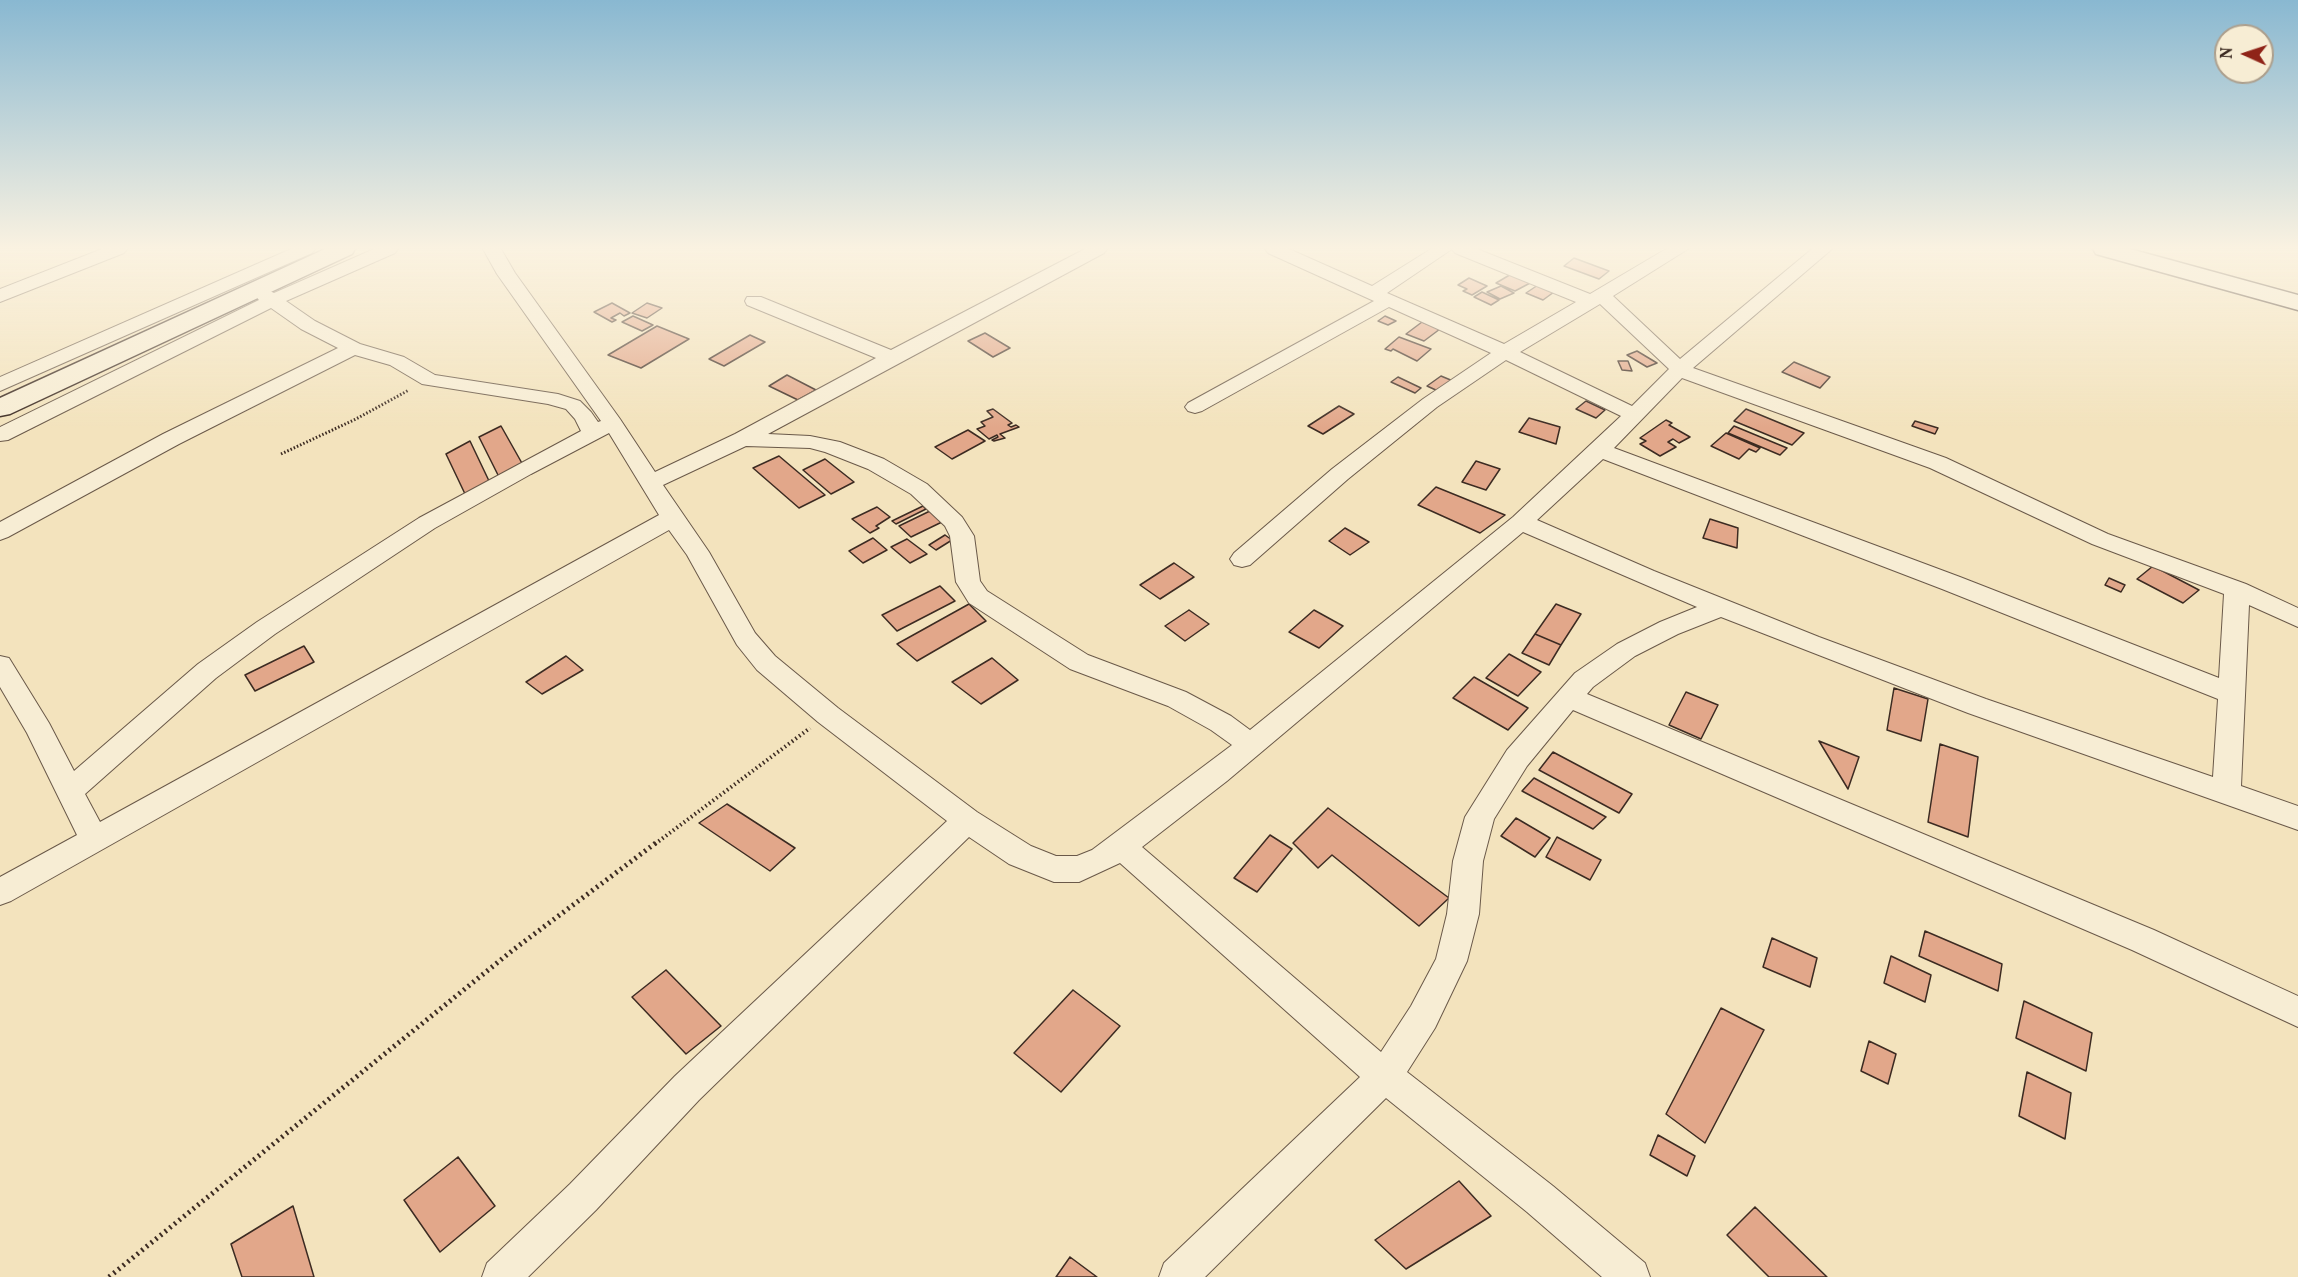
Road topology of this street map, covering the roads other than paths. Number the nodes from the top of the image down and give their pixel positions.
1 (161, 309) edge
2 (232, 309) edge
3 (238, 309) edge
4 (284, 309) edge
5 (528, 309) edge
6 (773, 309) edge
7 (986, 309) edge
8 (1361, 309) edge
9 (1410, 309) edge
10 (1580, 309) edge
11 (1608, 309) edge
12 (1752, 309) edge
13 (353, 348) junction
14 (1505, 352) junction
15 (893, 358) junction
16 (1680, 369) junction
17 (0, 385) edge
18 (1195, 407) dead end
19 (0, 408) edge
20 (1635, 415) junction
21 (603, 429) junction
22 (0, 435) edge
23 (743, 439) junction
24 (1600, 450) junction
25 (650, 483) junction
26 (672, 518) junction
27 (1521, 522) junction
28 (0, 532) edge
29 (1242, 559) dead end
30 (2237, 590) junction
31 (1719, 608) junction
32 (2298, 618) edge
33 (0, 665) edge
34 (2229, 693) junction
35 (1568, 697) junction
36 (1251, 745) junction
37 (70, 791) junction
38 (2226, 793) junction
39 (2298, 818) edge
40 (967, 820) junction
41 (94, 840) junction
42 (1121, 846) junction
43 (0, 892) edge
44 (2298, 1012) edge
45 (1385, 1076) junction
46 (501, 1277) edge
47 (1178, 1277) edge
48 (1630, 1277) edge

1 - 17 street
2 - 19 main road
3 - 22 street
4 - 13 street
5 - 21 street
6 - 15 street
7 - 15 street
8 - 18 street
9 - 14 street
10 - 14 street
11 - 16 street
12 - 16 street
13 - 21 street
13 - 28 street
14 - 20 street
14 - 29 street
15 - 23 street
16 - 20 street
16 - 30 street
20 - 24 street
21 - 25 street
21 - 37 street
23 - 25 street
23 - 36 street
24 - 27 street
24 - 34 street
25 - 26 street
26 - 40 street
26 - 41 street
27 - 31 street
27 - 36 street
30 - 32 street
30 - 34 street
31 - 35 street
31 - 38 street
33 - 37 street
34 - 38 street
35 - 44 street
35 - 45 street
36 - 42 street
37 - 41 street
38 - 39 street
40 - 42 street
40 - 46 street
41 - 43 street
42 - 45 street
45 - 47 street
45 - 48 street

